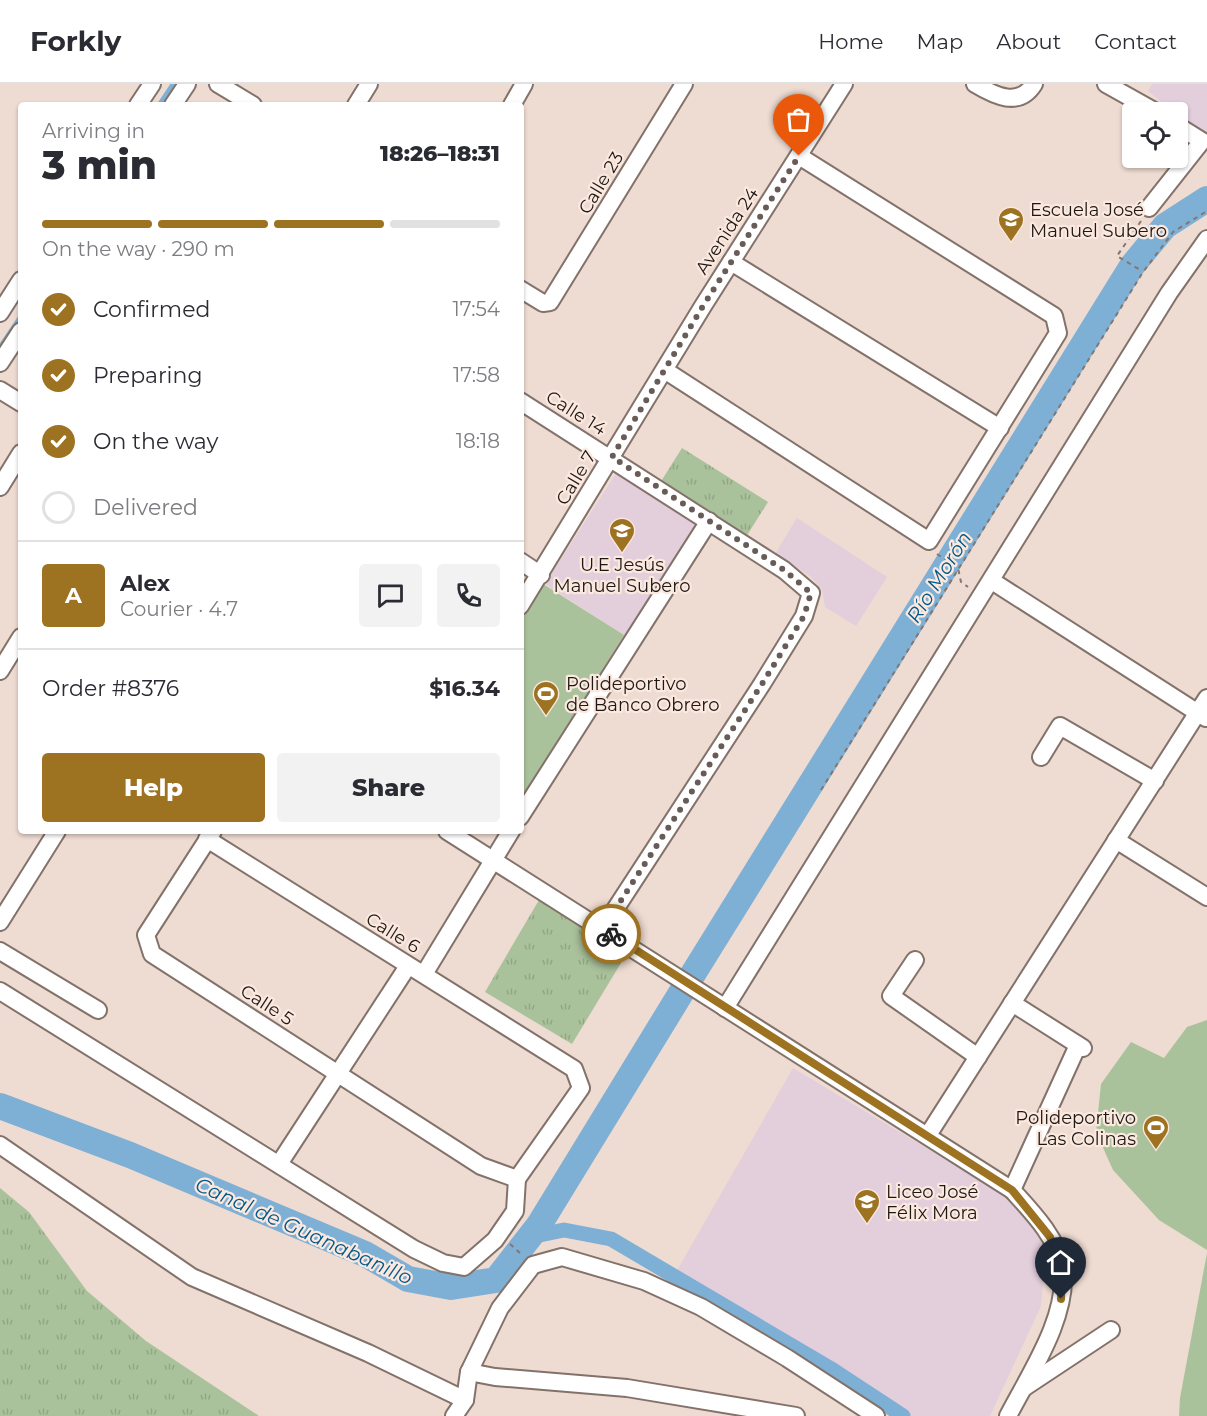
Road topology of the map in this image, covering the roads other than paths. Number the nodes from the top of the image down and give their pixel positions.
1 (152, 84) edge
2 (187, 84) edge
3 (218, 84) edge
4 (369, 84) edge
5 (524, 84) edge
6 (684, 84) edge
7 (975, 84) edge
8 (1034, 84) edge
9 (1106, 84) edge
10 (837, 86) edge
11 (1134, 90) edge
12 (140, 102) edge
13 (175, 102) edge
14 (248, 102) edge
15 (358, 102) edge
16 (514, 102) edge
17 (1146, 102) edge
18 (1188, 132) edge
19 (799, 156) junction
20 (1188, 159) edge
21 (1181, 168) edge
22 (1149, 208) road end
23 (1207, 240) edge
24 (731, 262) junction
25 (18, 285) edge
26 (524, 291) edge
27 (0, 313) edge
28 (18, 336) edge
29 (0, 363) edge
30 (666, 371) junction
31 (0, 390) edge
32 (18, 401) edge
33 (524, 403) edge
34 (1000, 428) junction
35 (612, 457) junction
36 (18, 458) edge
37 (0, 487) edge
38 (709, 521) junction
39 (524, 563) edge
40 (541, 574) junction
41 (992, 581) junction
42 (524, 600) edge
43 (18, 642) edge
44 (0, 671) edge
45 (1207, 698) edge
46 (1202, 716) edge
47 (1041, 757) dead end
48 (1155, 781) junction
49 (524, 811) edge
50 (55, 834) edge
51 (452, 834) edge
52 (509, 834) edge
53 (210, 835) edge
54 (1116, 840) junction
55 (493, 860) junction
56 (1207, 897) edge
57 (0, 922) edge
58 (603, 928) junction
59 (0, 951) edge
60 (915, 960) dead end
61 (408, 966) junction
62 (424, 974) junction
63 (0, 991) edge
64 (1012, 1003) junction
65 (725, 1008) junction
66 (98, 1010) dead end
67 (978, 1057) junction
68 (338, 1074) junction
69 (928, 1135) junction
70 (0, 1145) edge
71 (279, 1164) junction
72 (517, 1179) junction
73 (1012, 1190) junction
74 (1111, 1330) dead end
75 (469, 1372) junction
76 (1022, 1389) junction
77 (465, 1400) junction
78 (454, 1416) edge
79 (796, 1416) edge
80 (876, 1416) edge
81 (1008, 1416) edge

1 - 12 street
2 - 13 street
3 - 14 street
4 - 15 street
5 - 16 street
6 - 26 street, Calle 23
7 - 8 street
9 - 11 street
10 - 19 street, Avenida 24
11 - 17 street
18 - 20 street
19 - 24 street, Avenida 24
19 - 34 street
21 - 22 street
23 - 41 street
24 - 30 street, Avenida 24
24 - 34 street
25 - 27 street
28 - 29 street
30 - 34 street
30 - 35 street, Calle 7
31 - 32 street
33 - 35 street, Calle 14
35 - 38 street, Calle 14
35 - 40 street, Calle 7
36 - 37 street
38 - 49 street
38 - 58 street, Calle 14
39 - 40 street
40 - 42 street, Calle 7
41 - 46 street
41 - 65 street
43 - 44 street
45 - 46 street
46 - 48 street
47 - 48 street
48 - 54 street
50 - 57 street
51 - 55 street
52 - 55 street
53 - 61 street, Calle 6
53 - 68 street, Calle 5
54 - 56 street
54 - 64 street
55 - 58 street
55 - 62 street
58 - 65 street
59 - 66 street
60 - 67 street
61 - 62 street, Calle 6
61 - 68 street
62 - 72 street, Calle 6
63 - 71 street
64 - 67 street
64 - 73 street
65 - 69 street
67 - 69 street
68 - 71 street
68 - 72 street, Calle 5
69 - 73 street
70 - 77 street
71 - 72 street
73 - 76 street
74 - 76 street
75 - 77 street
75 - 79 street
75 - 80 street
76 - 81 street
77 - 78 street

